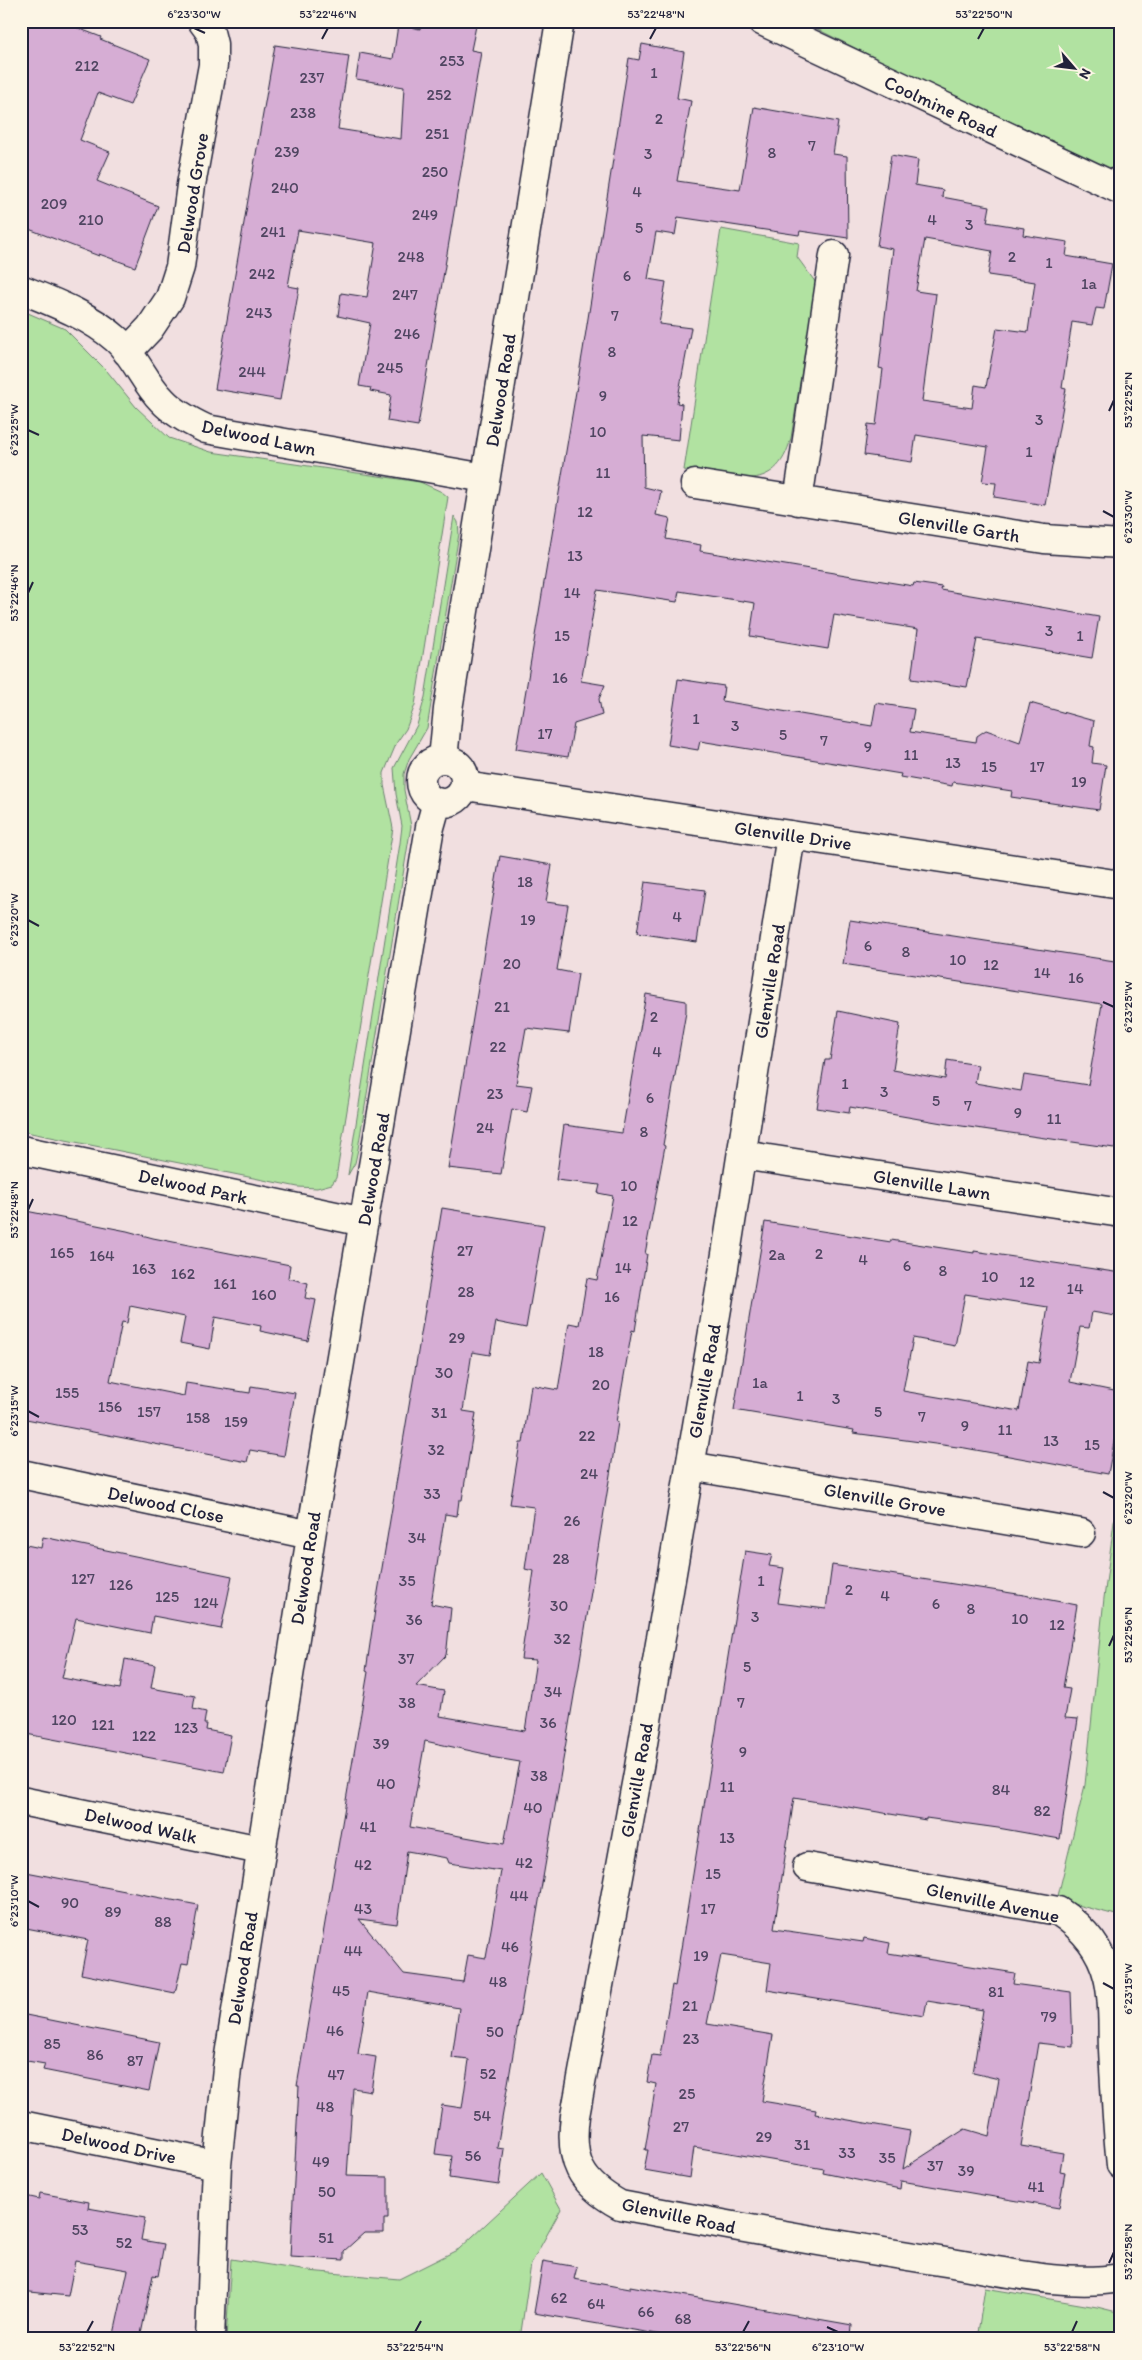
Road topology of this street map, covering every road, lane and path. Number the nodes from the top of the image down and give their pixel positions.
1 (202, 21) edge
2 (560, 21) edge
3 (762, 21) edge
4 (1121, 190) edge
5 (834, 255) dead end
6 (21, 290) edge
7 (127, 352) junction
8 (485, 478) junction
9 (695, 484) dead end
10 (798, 501) junction
11 (1121, 544) edge
12 (443, 759) junction
13 (465, 786) junction
14 (437, 802) junction
15 (791, 835) junction
16 (1121, 885) edge
17 (21, 1150) edge
18 (742, 1155) junction
19 (1121, 1213) edge
20 (364, 1222) junction
21 (690, 1466) junction
22 (21, 1474) edge
23 (1081, 1533) dead end
24 (311, 1535) junction
25 (21, 1801) edge
26 (260, 1850) junction
27 (807, 1867) dead end
28 (21, 2125) edge
29 (217, 2165) junction
30 (1121, 2165) edge
31 (1121, 2278) edge
32 (210, 2339) edge

1 - 7 street, Delwood Grove
2 - 8 street, Delwood Road
3 - 4 street, Coolmine Road
5 - 10 street
6 - 7 street, Delwood Lawn
7 - 8 street, Delwood Lawn
8 - 12 street, Delwood Road
9 - 10 street, Glenville Garth
10 - 11 street, Glenville Garth
12 - 13 street
12 - 14 street
13 - 14 street
13 - 15 street, Glenville Drive
14 - 20 street, Delwood Road
15 - 16 street, Glenville Drive
15 - 18 street, Glenville Road
17 - 20 street, Delwood Park
18 - 19 street, Glenville Lawn
18 - 21 street, Glenville Road
20 - 24 street, Delwood Road
21 - 23 street, Glenville Grove
21 - 31 street, Glenville Road
22 - 24 street, Delwood Close
24 - 26 street, Delwood Road
25 - 26 street, Delwood Walk
26 - 29 street, Delwood Road
27 - 30 street, Glenville Avenue
28 - 29 street, Delwood Drive
29 - 32 street, Delwood Road

